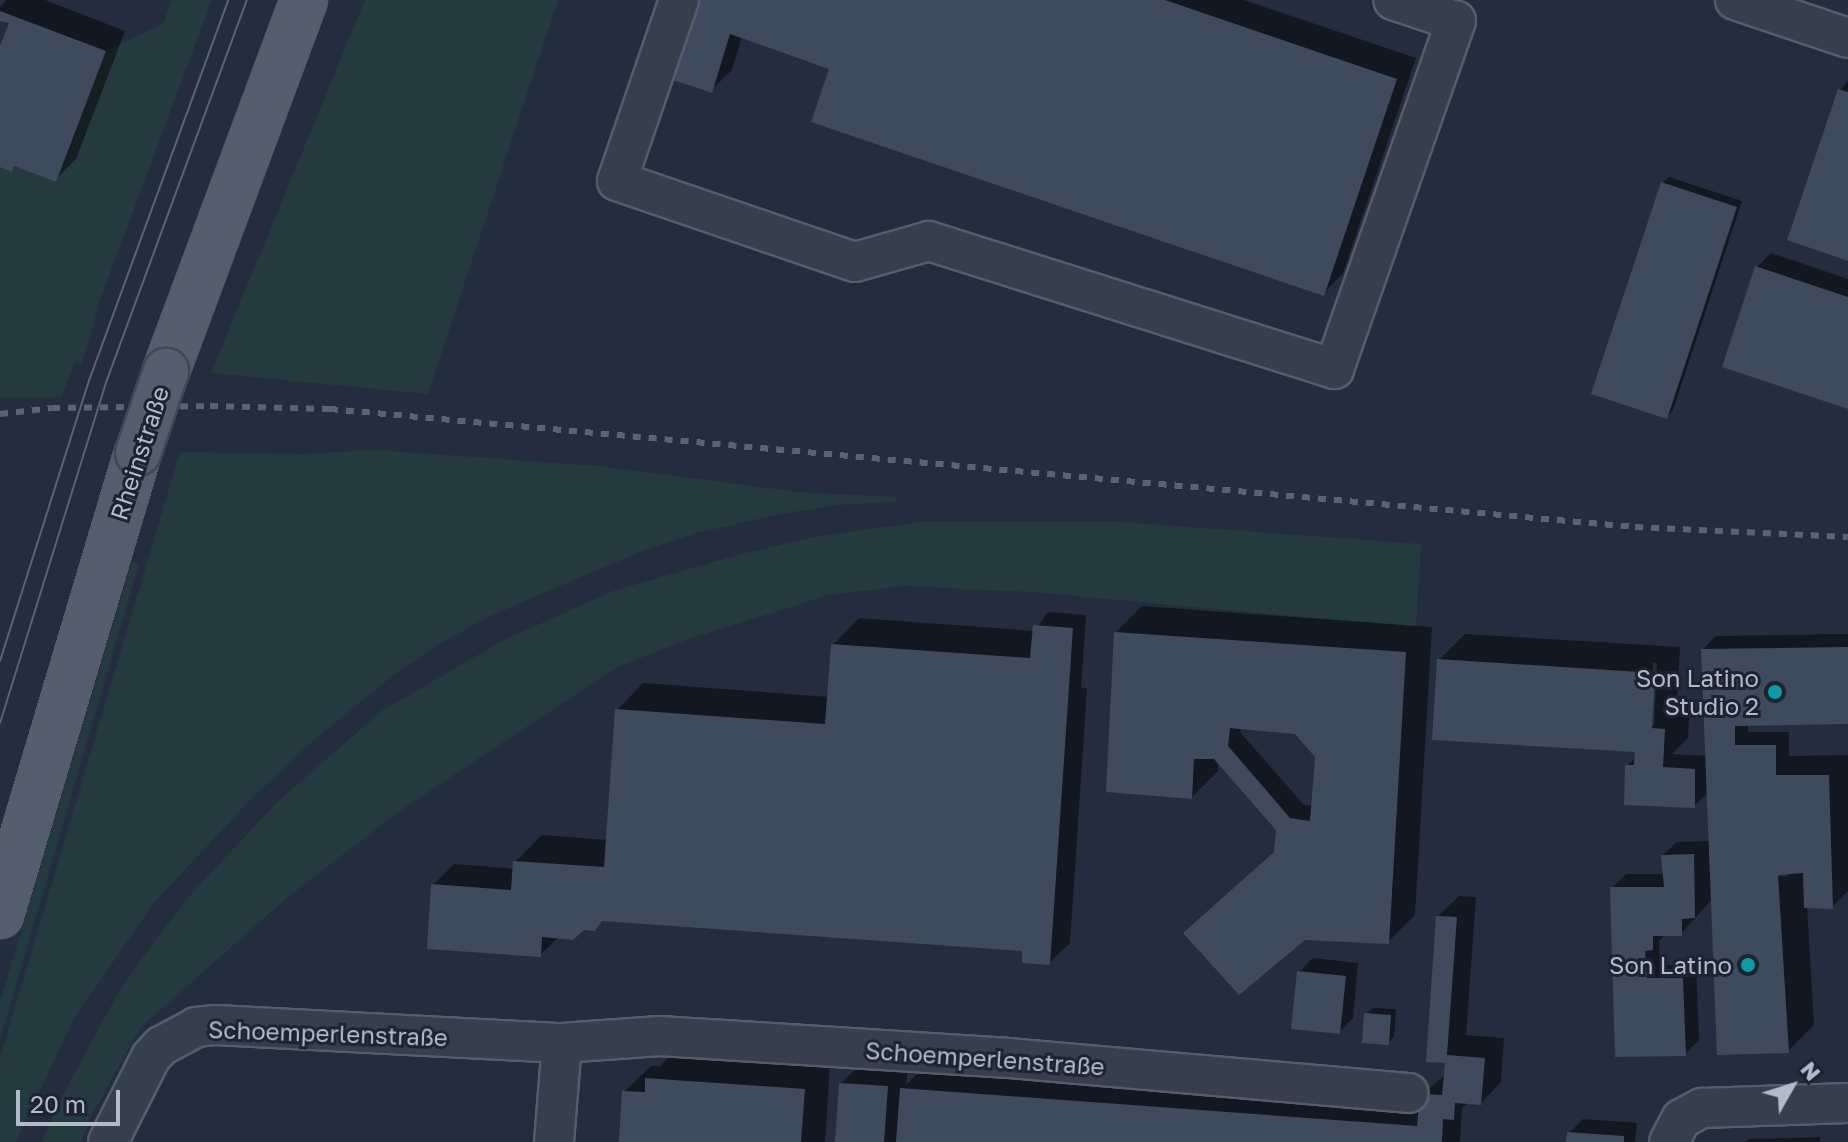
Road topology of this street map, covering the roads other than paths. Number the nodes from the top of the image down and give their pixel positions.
1 (304, 0) edge
2 (679, 0) edge
3 (1393, 0) edge
4 (1743, 1) edge
5 (1848, 38) edge
6 (0, 915) edge
7 (562, 1043) junction
8 (1408, 1093) dead end
9 (1848, 1103) edge
10 (108, 1142) edge
11 (554, 1142) edge
12 (1669, 1142) edge

1 - 6 main road, Rheinstraße, bridge
2 - 3 street
4 - 5 street
7 - 8 street, Schoemperlenstraße
7 - 10 street, Schoemperlenstraße
7 - 11 street
9 - 12 street

